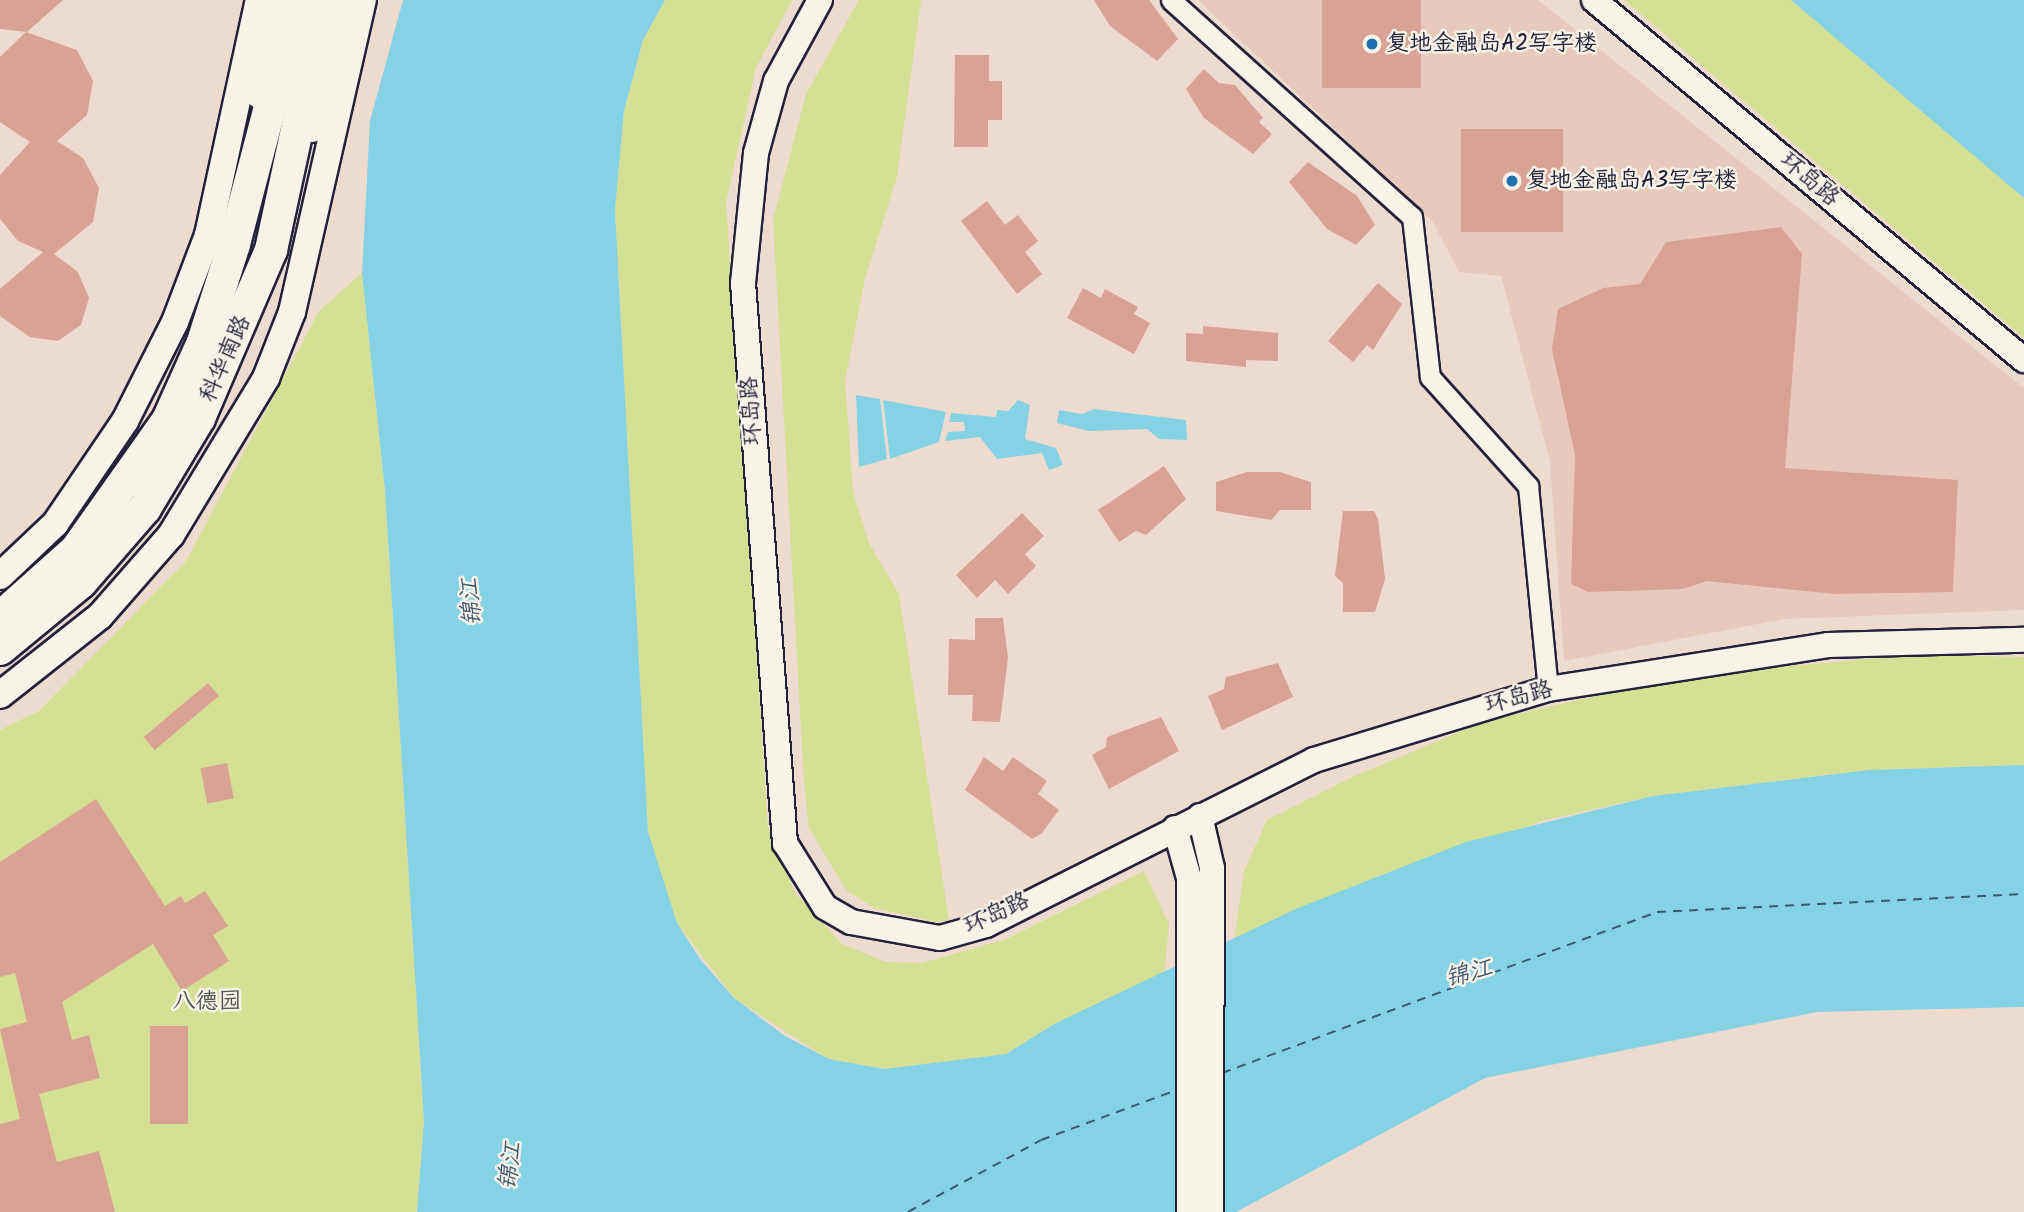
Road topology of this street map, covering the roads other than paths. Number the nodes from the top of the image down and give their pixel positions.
1 (259, 0) edge
2 (274, 0) edge
3 (298, 0) edge
4 (325, 0) edge
5 (347, 0) edge
6 (363, 0) edge
7 (820, 0) edge
8 (1171, 0) edge
9 (1594, 0) edge
10 (234, 244) junction
11 (271, 250) junction
12 (2024, 360) edge
13 (0, 576) edge
14 (0, 618) edge
15 (2024, 640) edge
16 (0, 649) edge
17 (1548, 689) junction
18 (0, 695) edge
19 (1200, 816) junction
20 (1175, 828) junction
21 (1189, 1212) edge
22 (1211, 1212) edge

1 - 13 main road
2 - 10 main road
3 - 10 highway, 科华南路
4 - 11 highway, 科华南路
5 - 11 main road
6 - 18 main road
7 - 20 street, 环岛路
8 - 17 street
9 - 12 street, 环岛路
10 - 14 highway, 科华南路
11 - 16 highway, 科华南路
15 - 17 street, 环岛路
17 - 19 street, 环岛路
19 - 20 street, 环岛路
19 - 22 street
20 - 21 street

